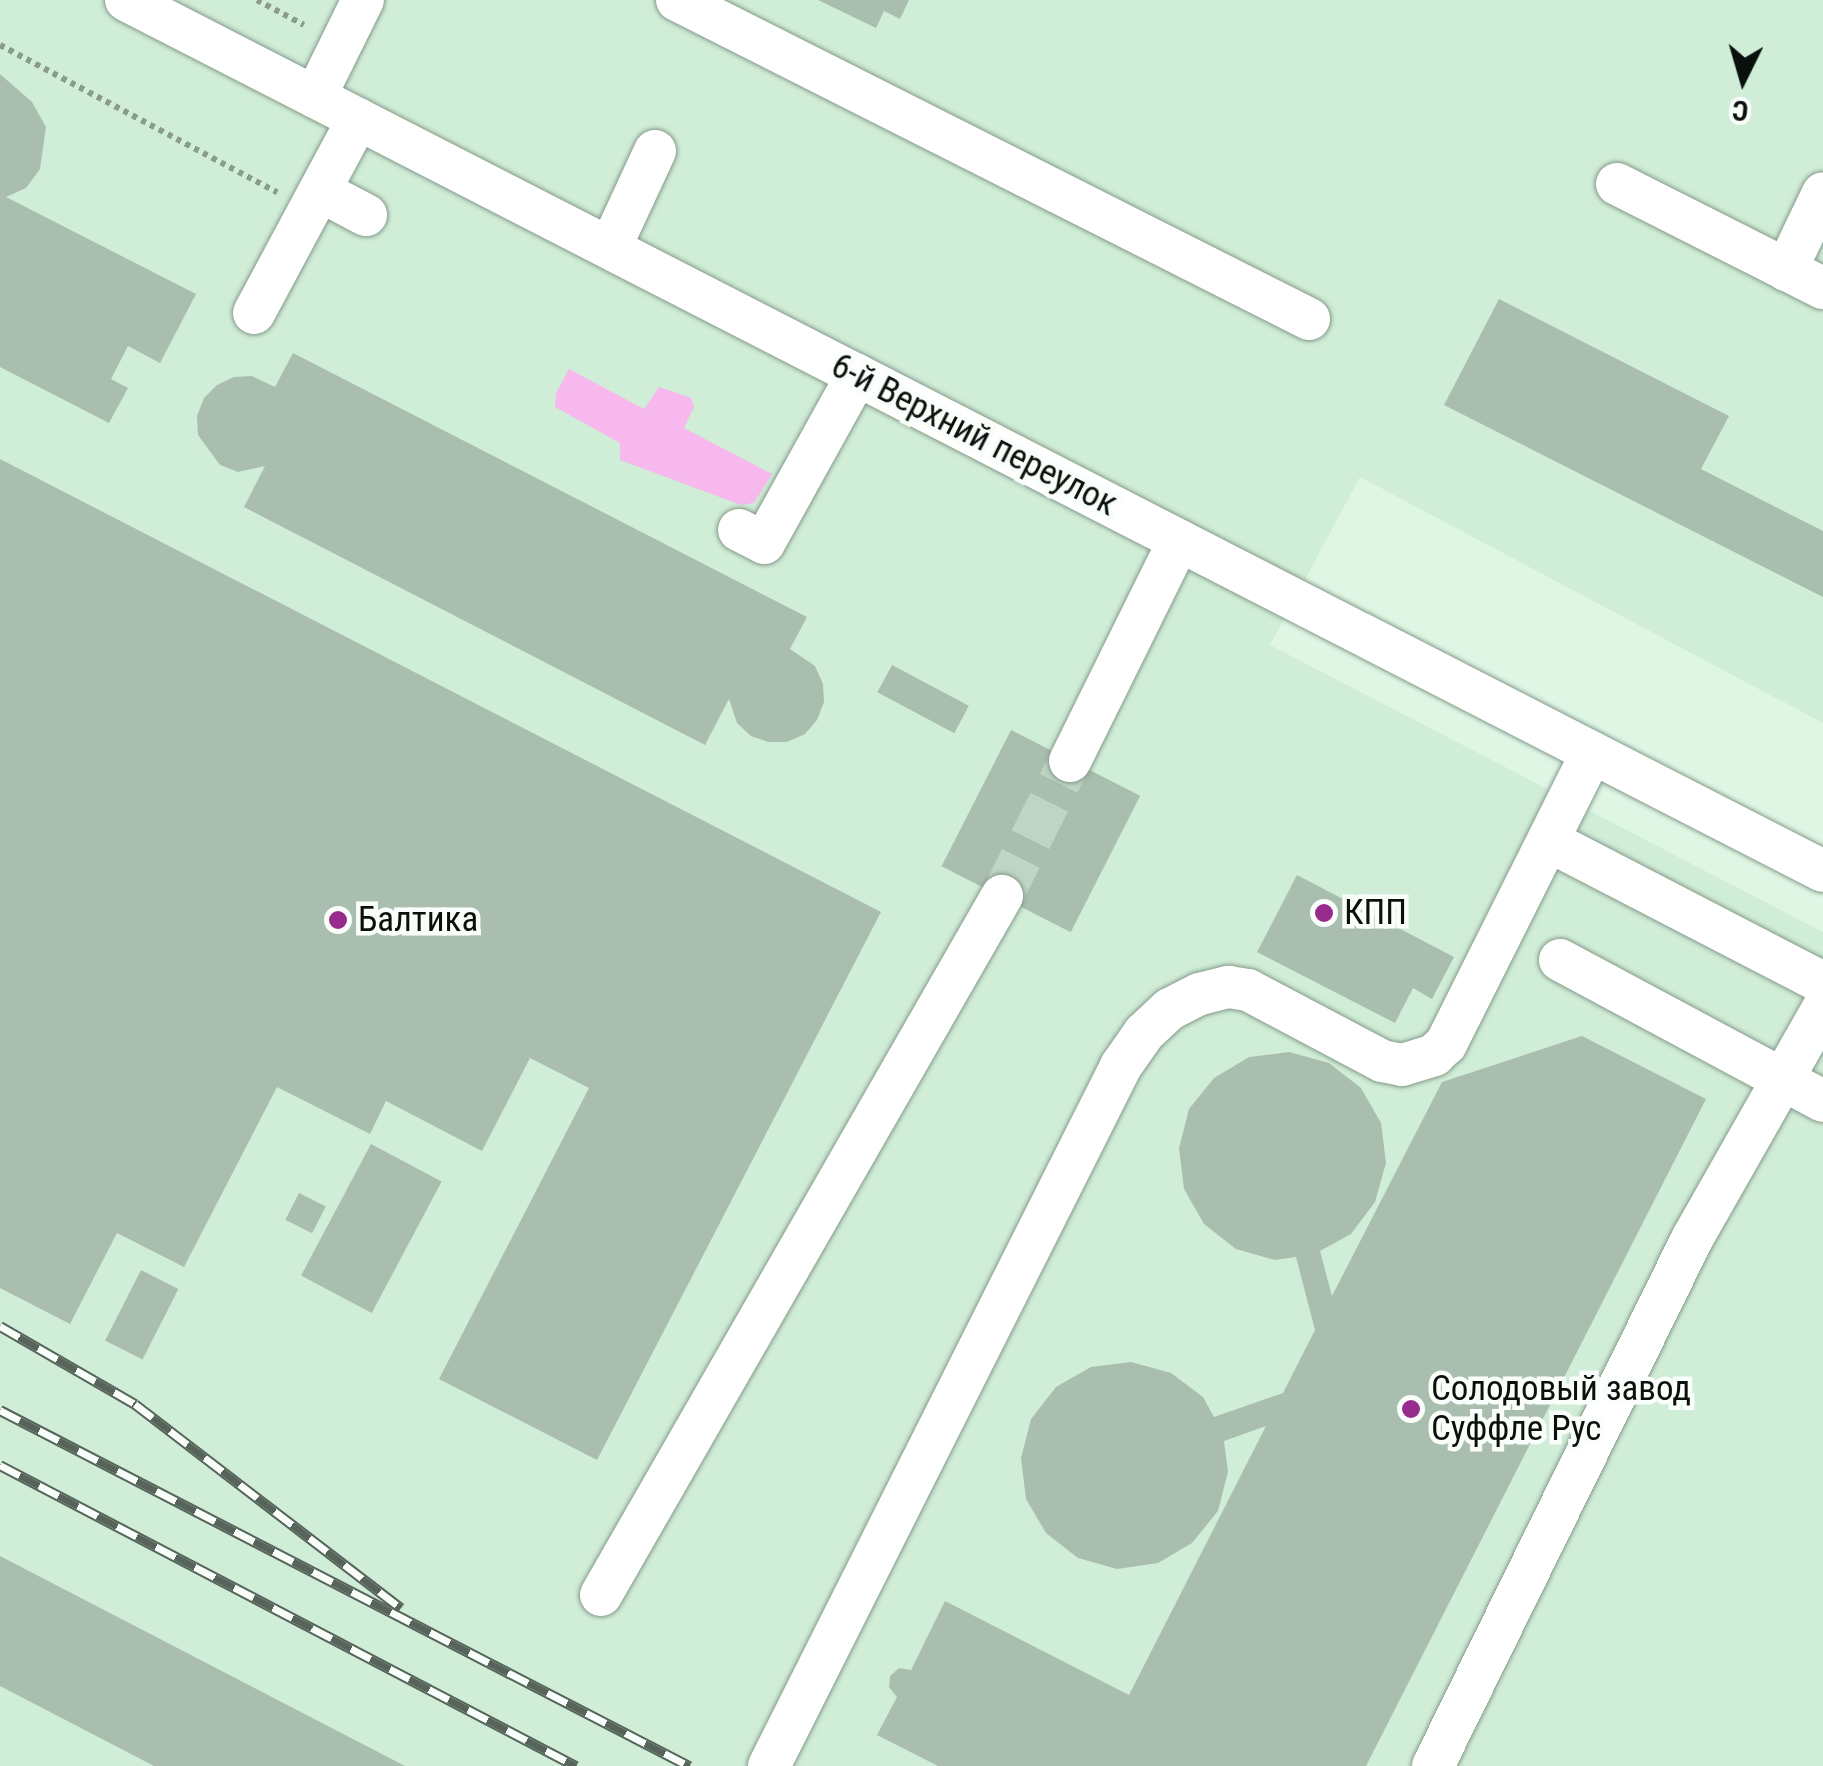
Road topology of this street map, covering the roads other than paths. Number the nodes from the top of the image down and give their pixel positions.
1 (126, 0) edge
2 (364, 0) edge
3 (677, 0) edge
4 (315, 96) junction
5 (358, 119) junction
6 (655, 151) dead end
7 (1616, 184) dead end
8 (1823, 192) edge
9 (315, 200) junction
10 (366, 214) dead end
11 (610, 248) junction
12 (1804, 279) edge
13 (254, 313) dead end
14 (1309, 319) dead end
15 (856, 375) junction
16 (739, 530) dead end
17 (1179, 540) junction
18 (1592, 752) junction
19 (1070, 760) tunnel mouth
20 (1549, 841) junction
21 (1823, 871) edge
22 (1002, 896) tunnel mouth
23 (1560, 960) dead end
24 (1823, 983) edge
25 (1823, 1008) edge
26 (1781, 1079) junction
27 (1823, 1101) edge
28 (601, 1595) dead end
29 (769, 1766) edge
30 (1433, 1766) edge

1 - 4 street, 6-й Верхний переулок
2 - 4 street
3 - 14 street
4 - 5 street, 6-й Верхний переулок
5 - 9 street
5 - 11 street, 6-й Верхний переулок
6 - 11 street
7 - 12 street
8 - 12 street
9 - 10 street
9 - 13 street
11 - 15 street, 6-й Верхний переулок
15 - 16 street
15 - 17 street, 6-й Верхний переулок
17 - 18 street, 6-й Верхний переулок
17 - 19 street
18 - 20 street
18 - 21 street, 6-й Верхний переулок
20 - 24 street
20 - 29 street
22 - 28 street
23 - 26 street
25 - 26 street
26 - 27 street
26 - 30 street

